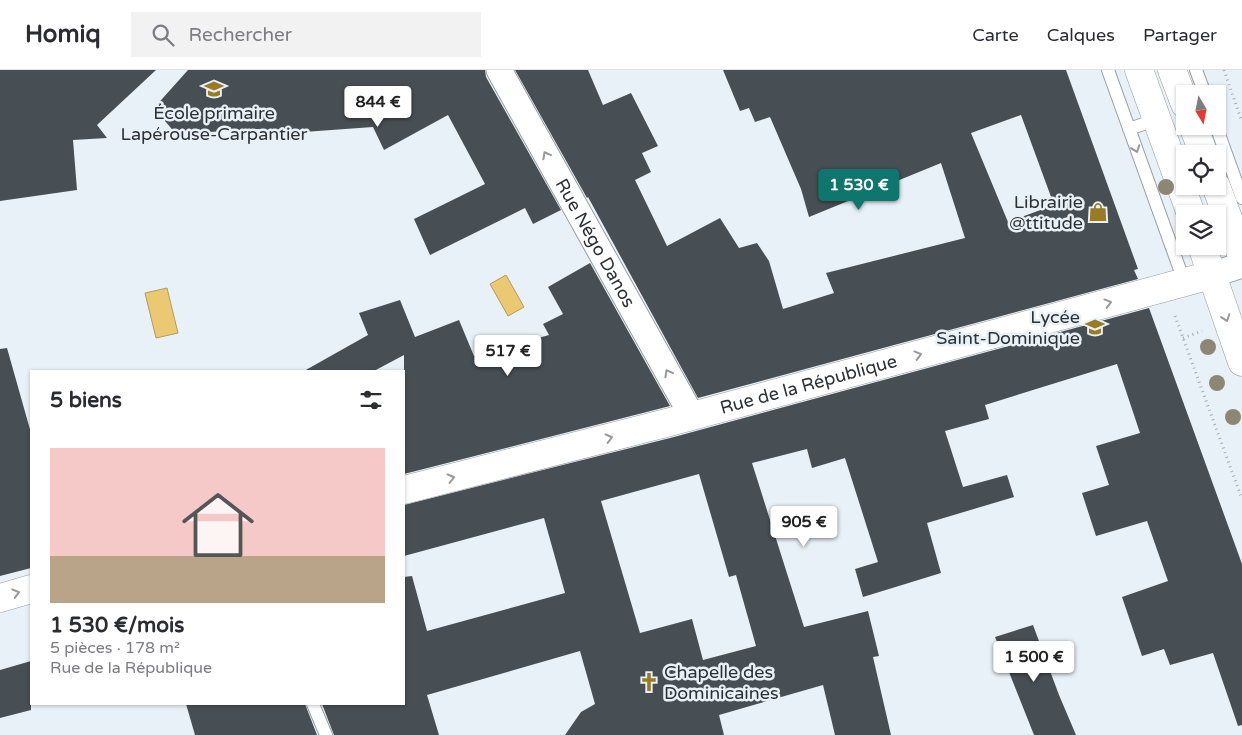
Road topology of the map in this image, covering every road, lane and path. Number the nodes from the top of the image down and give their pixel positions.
1 (498, 70) edge
2 (1108, 70) edge
3 (1140, 70) edge
4 (1172, 70) edge
5 (1196, 70) edge
6 (1224, 70) edge
7 (1178, 85) edge
8 (1202, 85) edge
9 (1158, 120) junction
10 (1242, 122) edge
11 (1129, 129) junction
12 (1219, 135) edge
13 (1219, 195) edge
14 (1242, 198) edge
15 (1188, 205) edge
16 (1205, 255) edge
17 (1242, 256) edge
18 (1242, 265) edge
19 (1211, 274) junction
20 (1174, 284) junction
21 (1242, 362) edge
22 (692, 416) junction
23 (405, 490) edge
24 (1242, 498) edge
25 (30, 589) edge
26 (0, 598) edge
27 (314, 705) edge
28 (326, 735) edge

22 -> 1 street, Rue Négo Danos
2 - 11 lane
3 - 9 main road
4 - 7 main road
5 - 8 lane
6 - 10 path
9 - 11 lane
9 - 15 main road
11 -> 20 lane
12 - 14 lane
13 - 17 main road
16 - 19 main road
18 - 19 street
19 - 20 main road, Rue de la République
19 -> 21 main road
22 -> 20 main road, Rue de la République
20 - 24 path
23 -> 22 main road, Rue de la République
26 -> 25 main road
27 - 28 lane

